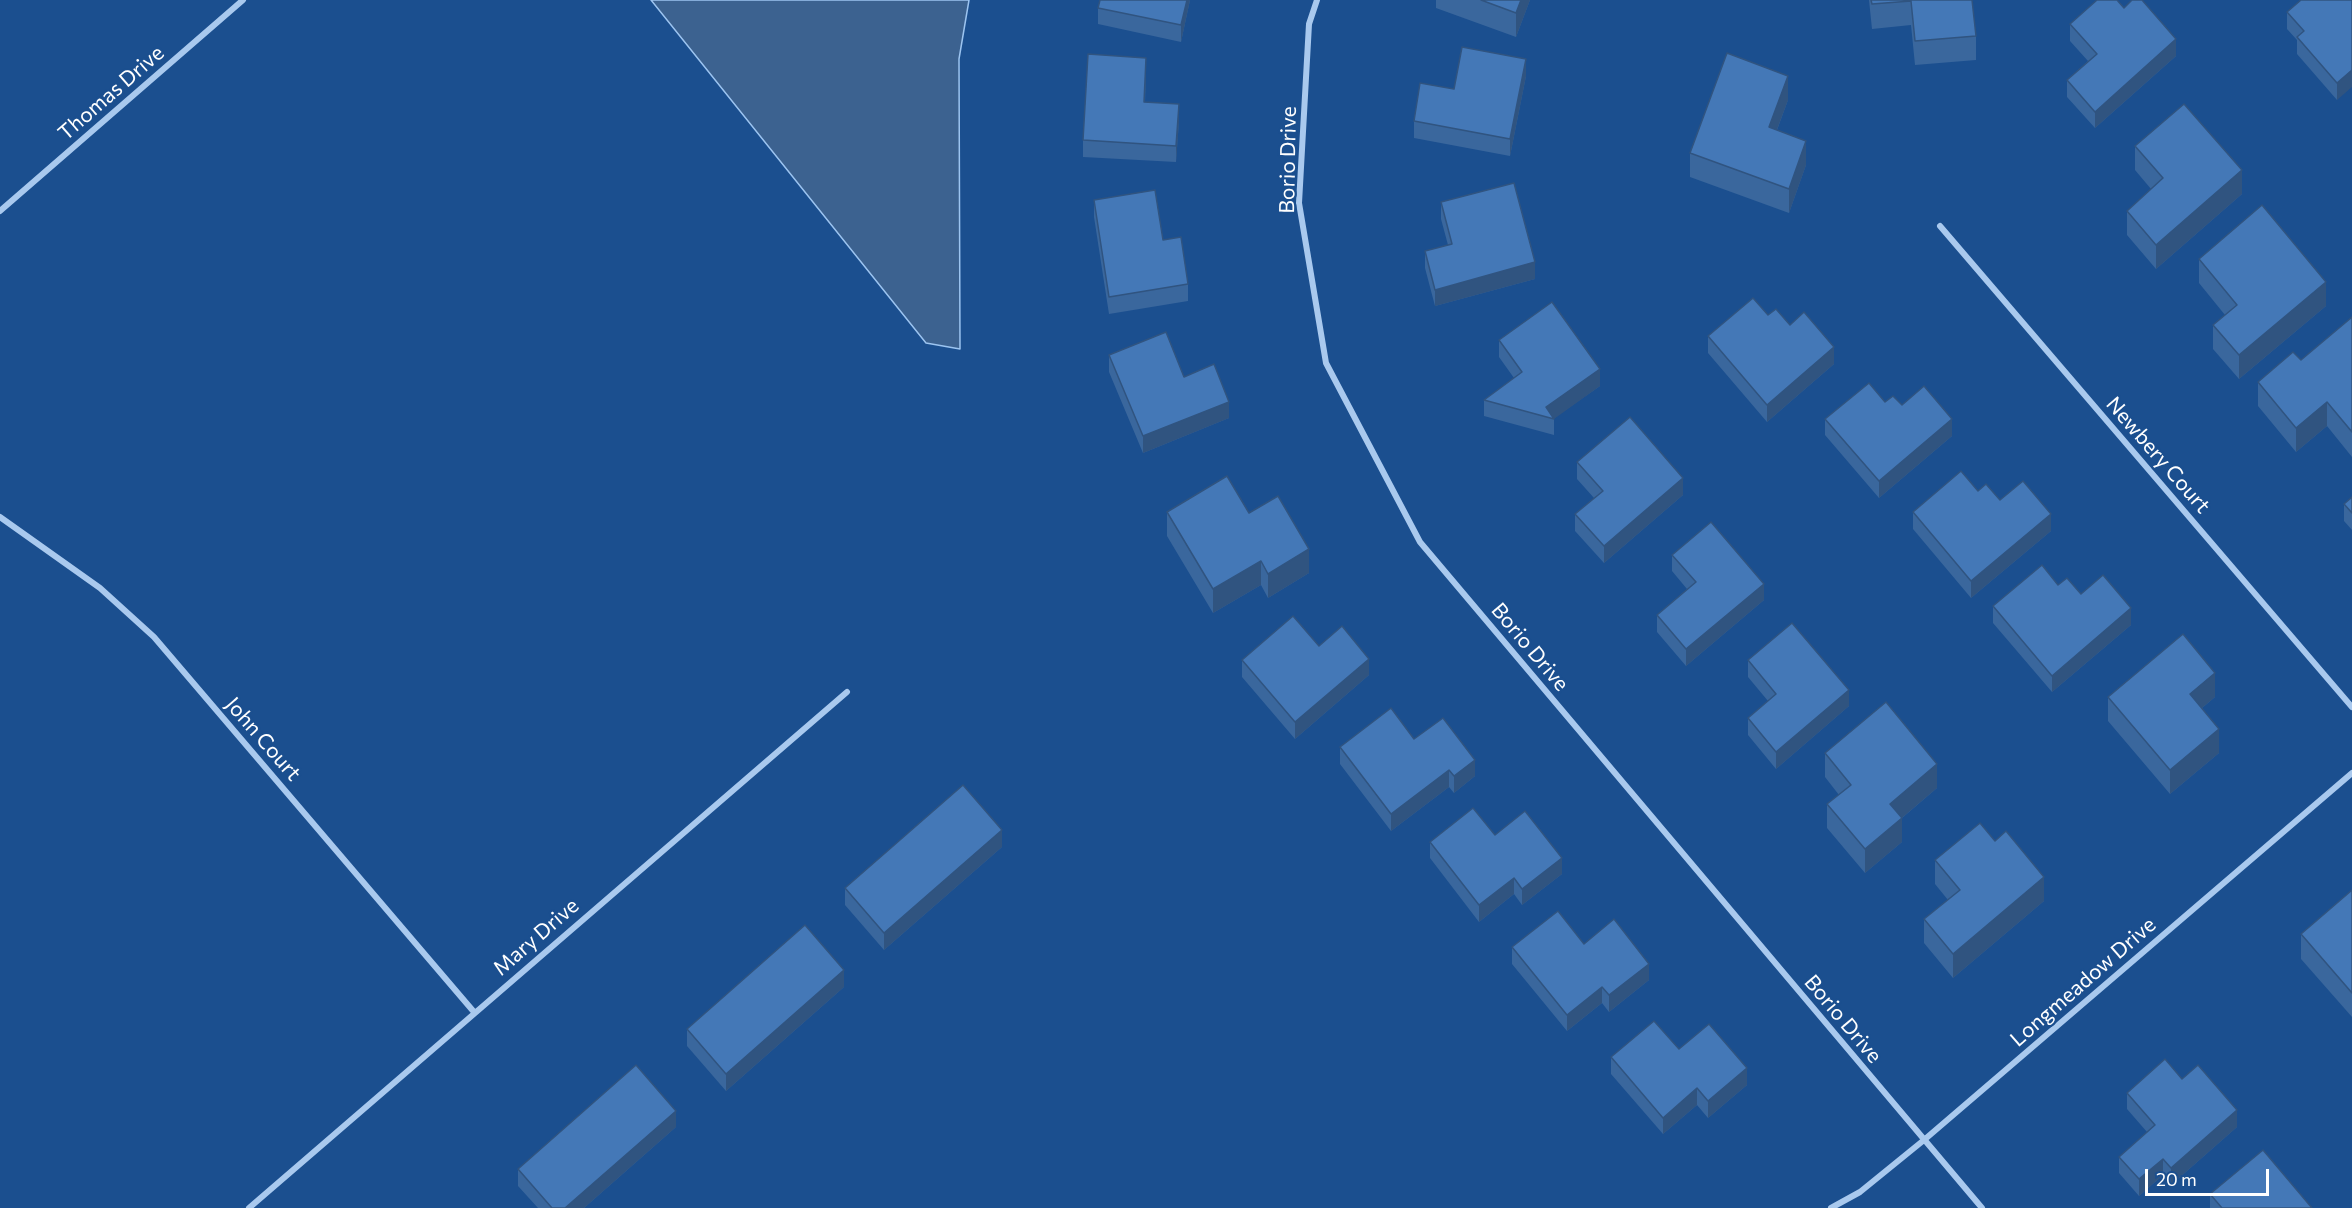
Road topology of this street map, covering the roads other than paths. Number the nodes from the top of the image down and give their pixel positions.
1 (243, 0) edge
2 (1317, 0) edge
3 (0, 211) edge
4 (1940, 226) dead end
5 (0, 516) edge
6 (847, 692) dead end
7 (2352, 707) edge
8 (2352, 773) edge
9 (474, 1012) junction
10 (1924, 1140) junction
11 (249, 1208) edge
12 (1831, 1208) edge
13 (1982, 1208) edge

1 - 3 street, Thomas Drive
2 - 10 street, Borio Drive
4 - 7 street, Newbery Court
5 - 9 street, John Court
6 - 9 street, Mary Drive
8 - 10 street, Longmeadow Drive
9 - 11 street, Mary Drive
10 - 12 street, Longmeadow Drive
10 - 13 street, Borio Drive

